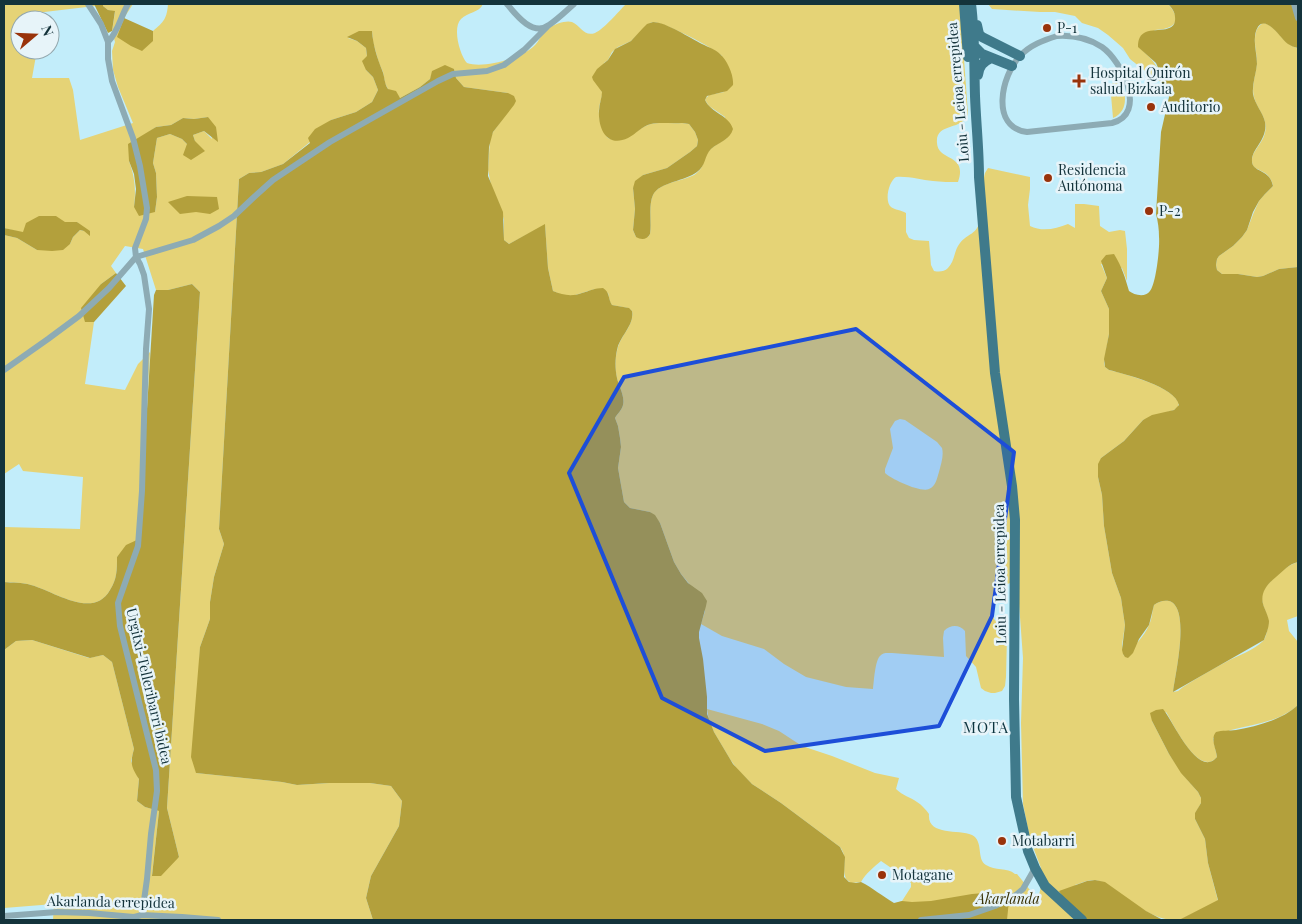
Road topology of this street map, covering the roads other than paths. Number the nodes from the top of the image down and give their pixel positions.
1 (88, 4) edge
2 (128, 4) edge
3 (507, 4) edge
4 (574, 4) edge
5 (968, 4) edge
6 (975, 4) edge
7 (1294, 4) edge
8 (1298, 18) edge
9 (548, 27) junction
10 (108, 42) junction
11 (974, 47) junction
12 (1005, 48) junction
13 (1020, 56) junction
14 (995, 59) junction
15 (1012, 66) junction
16 (979, 151) junction
17 (979, 177) junction
18 (136, 257) junction
19 (4, 370) edge
20 (1035, 868) junction
21 (4, 916) edge
22 (137, 918) edge
23 (218, 920) edge
24 (921, 920) edge
25 (1082, 920) edge

1 - 10 street
2 - 10 street
3 - 9 street
4 - 9 street
5 - 11 main road, Loiu - Leioa errepidea
5 - 17 main road, Loiu - Leioa errepidea
6 - 12 main road
7 - 8 street
9 - 18 street
10 - 18 street
11 - 14 main road
11 - 16 main road, Loiu - Leioa errepidea
12 - 13 main road
12 - 14 main road
13 - 15 street
13 - 15 street
14 - 15 main road
14 - 16 main road
16 - 17 main road, Loiu - Leioa errepidea
17 - 20 main road, Loiu - Leioa errepidea
18 - 19 street
18 - 22 street, Urgitxi-Telleribarri bidea
20 - 24 street
20 - 25 main road, Loiu - Leioa errepidea
21 - 22 street, Akarlanda errepidea
22 - 23 street, Akarlanda errepidea

